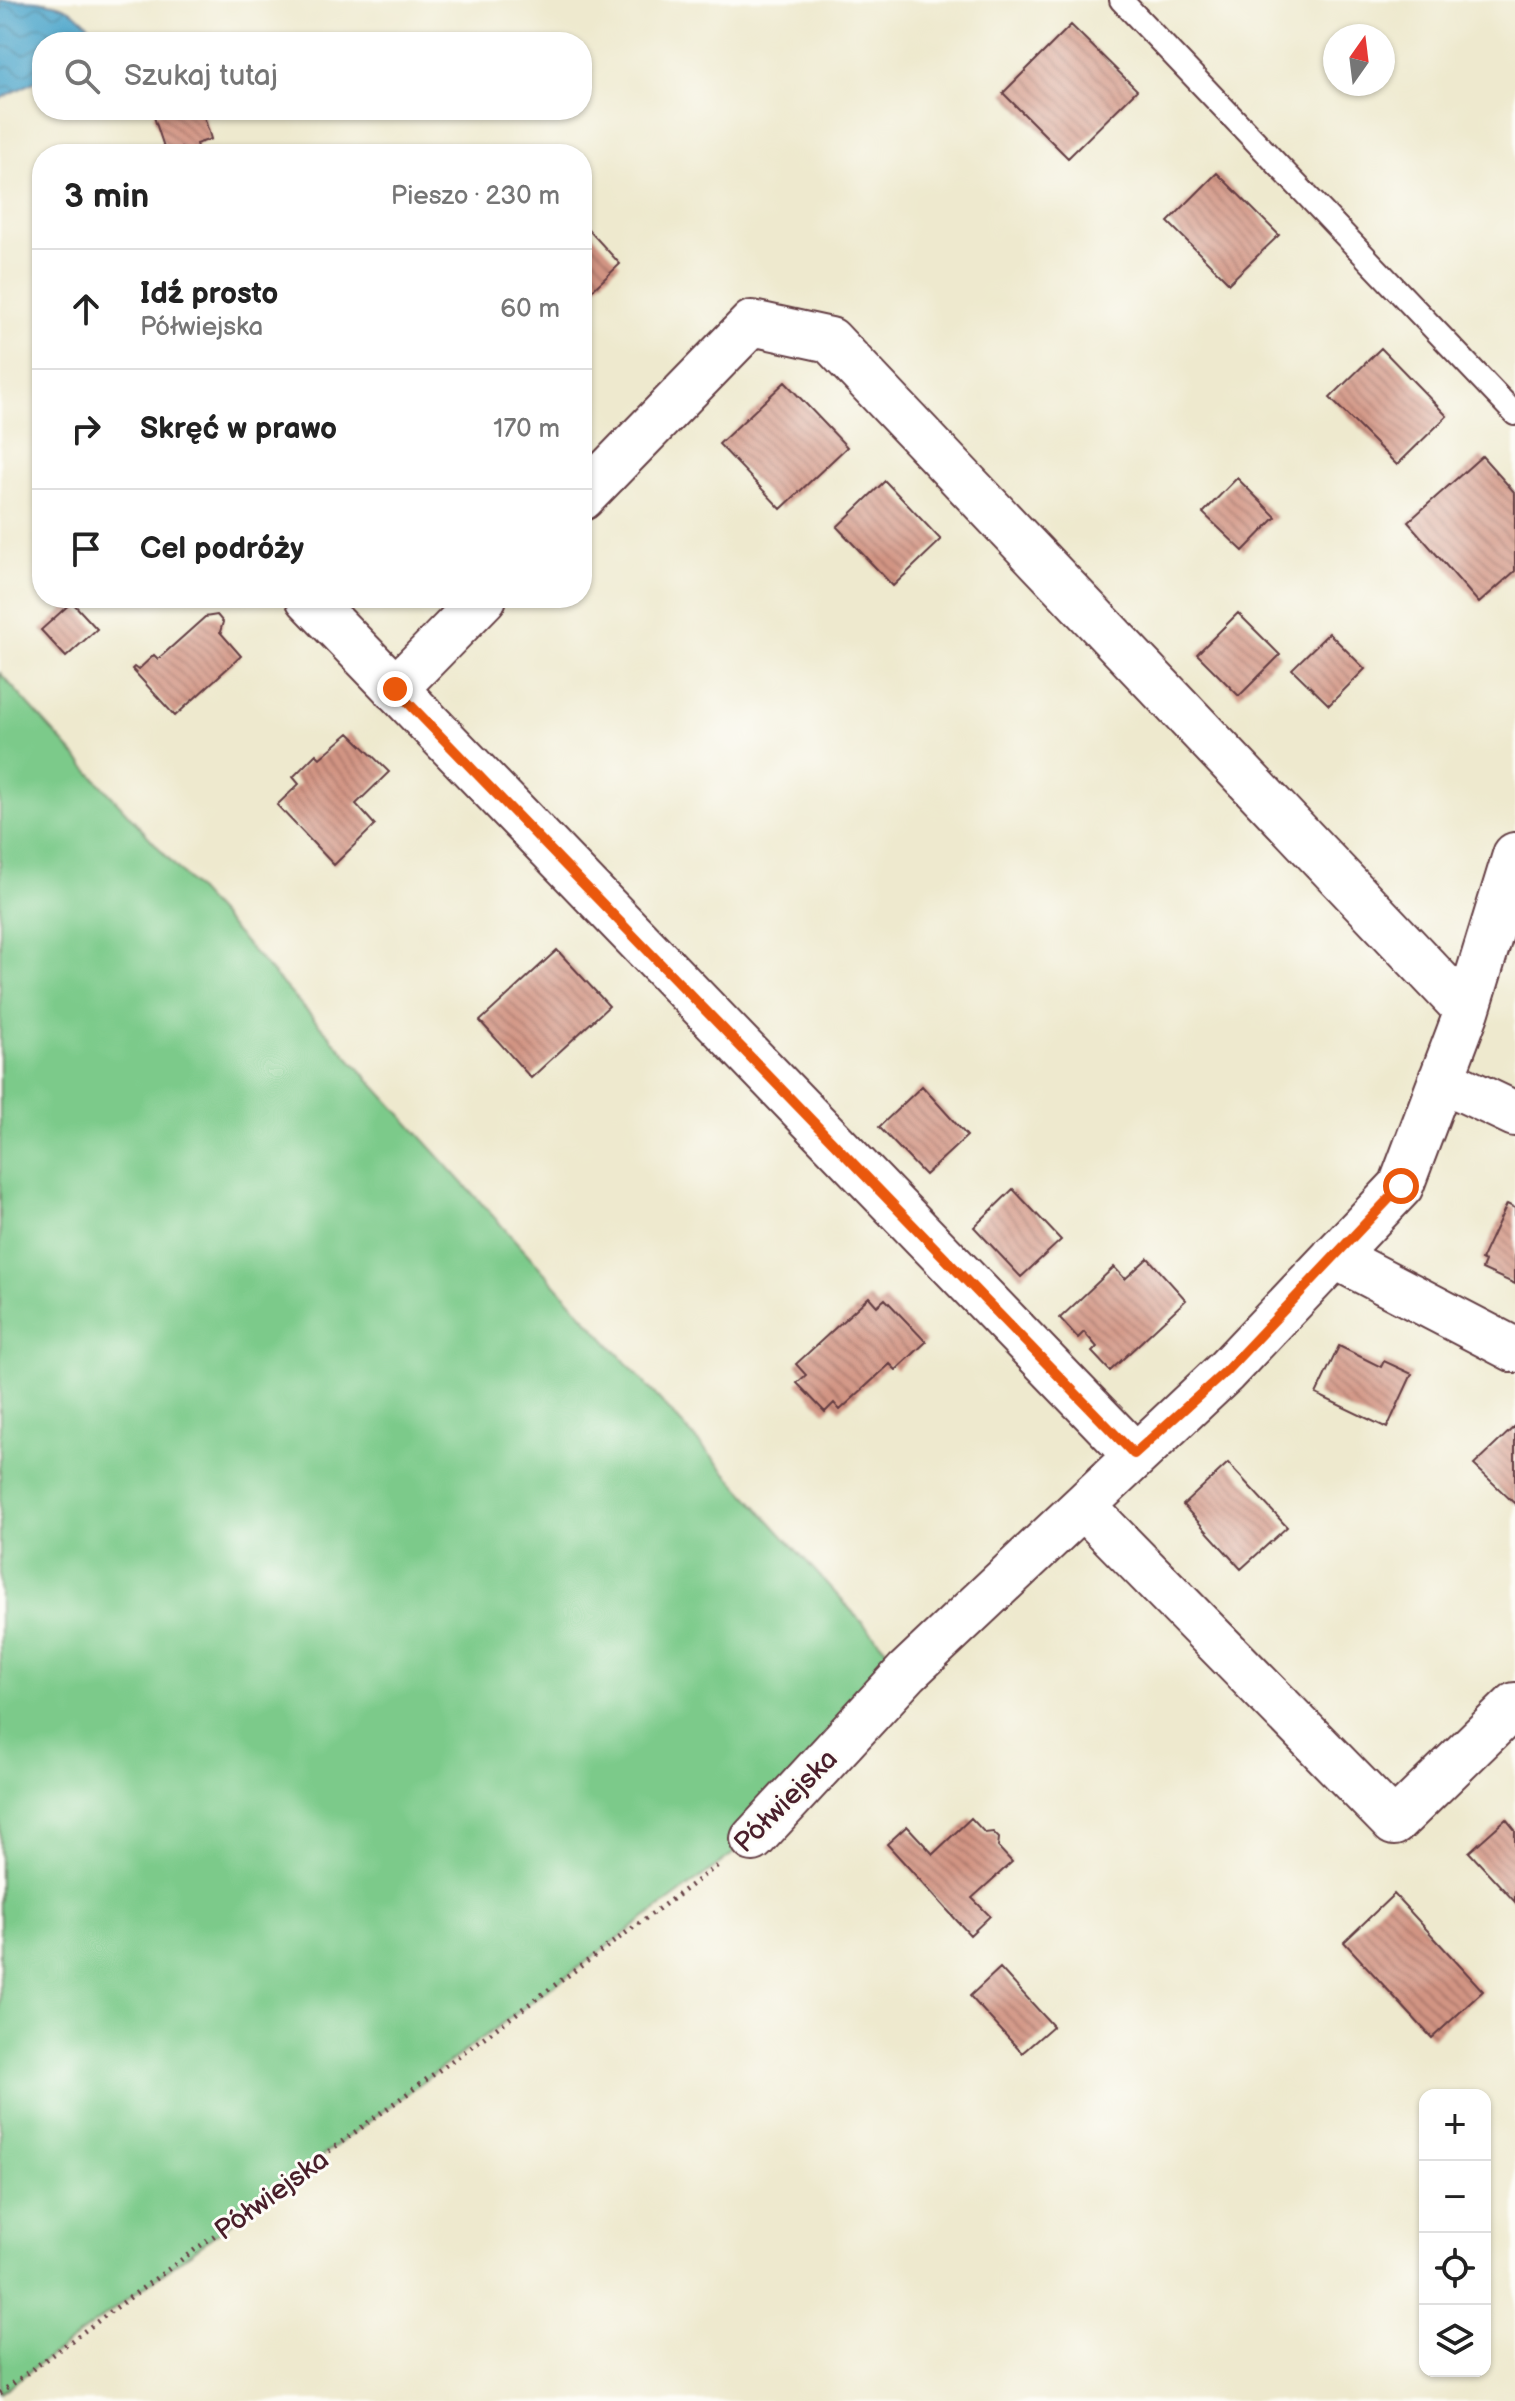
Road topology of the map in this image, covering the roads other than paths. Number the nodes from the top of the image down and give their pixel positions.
1 (1121, 0) edge
2 (1515, 414) edge
3 (592, 488) edge
4 (318, 608) edge
5 (474, 608) edge
6 (395, 689) junction
7 (1515, 855) edge
8 (1467, 1011) junction
9 (1441, 1079) junction
10 (1515, 1114) edge
11 (1334, 1256) junction
12 (1515, 1350) edge
13 (1134, 1454) junction
14 (1083, 1506) junction
15 (1515, 1705) edge
16 (753, 1839) road end

1 - 2 lane
3 - 8 street
4 - 6 street
5 - 6 street
6 - 13 street
7 - 8 street, Półwiejska
8 - 9 street, Półwiejska
9 - 10 street
9 - 11 street, Półwiejska
11 - 12 street
11 - 13 street, Półwiejska
13 - 14 street, Półwiejska
14 - 15 street
14 - 16 street, Półwiejska

